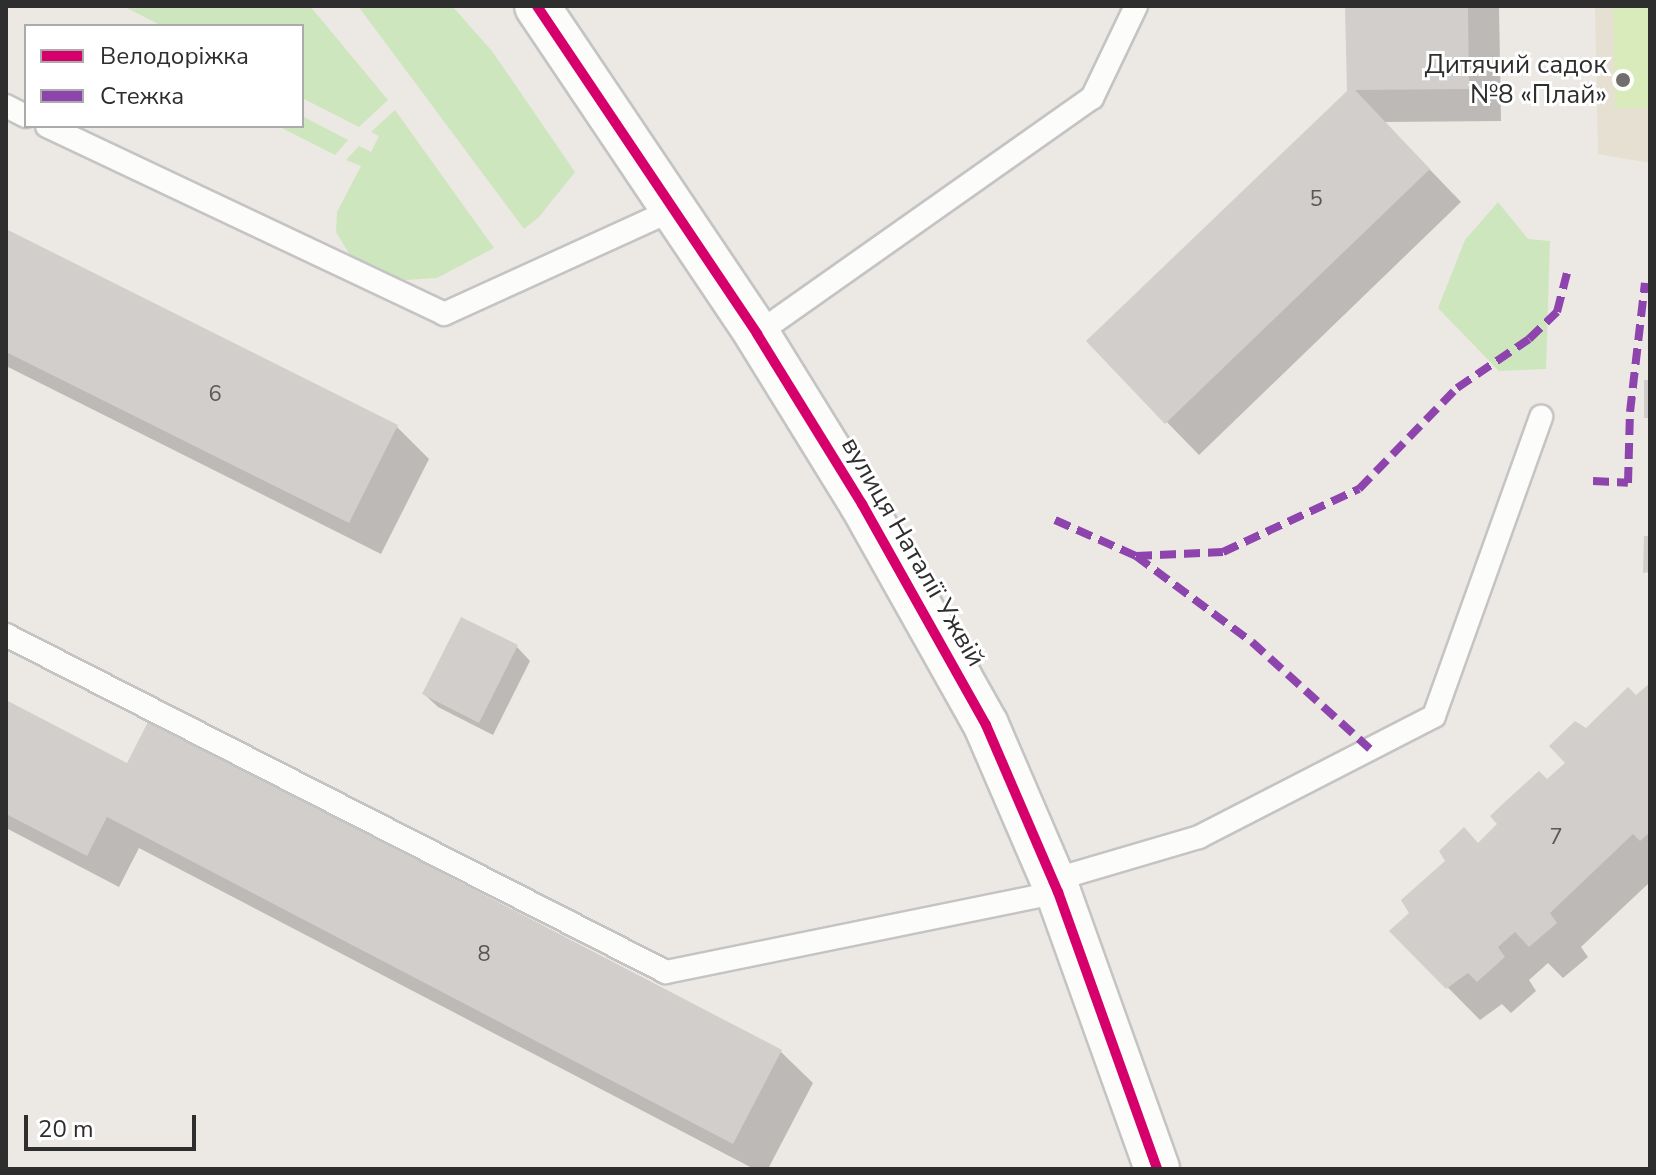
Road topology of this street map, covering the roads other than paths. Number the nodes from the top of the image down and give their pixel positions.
1 (537, 6) edge
2 (1136, 6) edge
3 (6, 106) edge
4 (24, 115) edge
5 (51, 128) edge
6 (674, 209) junction
7 (757, 334) junction
8 (1541, 417) dead end
9 (6, 635) edge
10 (1055, 886) junction
11 (1157, 1169) edge

1 - 6 street, вулиця Наталії Ужвій
2 - 7 lane
3 - 4 lane
5 - 6 lane
6 - 7 street, вулиця Наталії Ужвій
7 - 10 street, вулиця Наталії Ужвій
8 - 10 lane
9 - 10 lane
10 - 11 street, вулиця Наталії Ужвій

